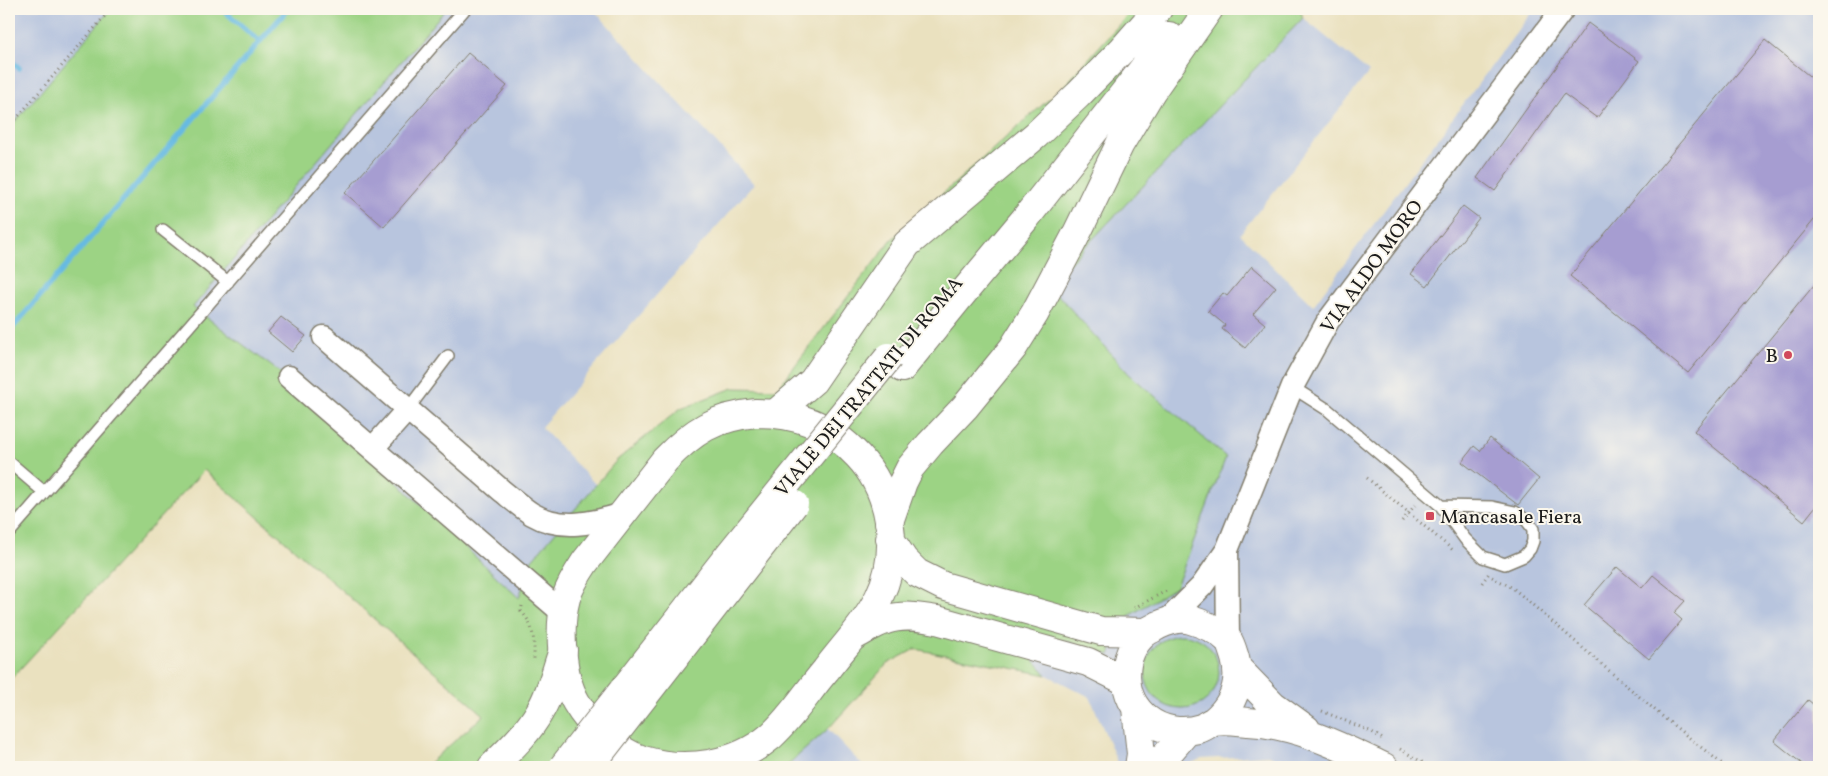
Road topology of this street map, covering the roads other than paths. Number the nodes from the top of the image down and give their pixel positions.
1 (465, 9) edge
2 (1158, 9) edge
3 (1177, 9) edge
4 (1190, 9) edge
5 (1209, 9) edge
6 (1563, 9) edge
7 (163, 230) dead end
8 (228, 282) junction
9 (324, 337) dead end
10 (448, 356) dead end
11 (896, 363) junction
12 (289, 377) dead end
13 (1292, 387) junction
14 (408, 409) junction
15 (776, 413) junction
16 (373, 448) junction
17 (9, 462) edge
18 (44, 492) junction
19 (1441, 506) junction
20 (623, 514) junction
21 (890, 530) junction
22 (9, 533) edge
23 (1226, 550) junction
24 (563, 613) junction
25 (1157, 626) junction
26 (850, 638) junction
27 (1228, 640) junction
28 (563, 650) junction
29 (1238, 668) junction
30 (1126, 681) junction
31 (1136, 708) junction
32 (1214, 721) junction
33 (1188, 731) junction
34 (1313, 735) junction
35 (685, 766) edge
36 (492, 767) edge
37 (563, 767) edge
38 (589, 767) edge
39 (1139, 767) edge
40 (1156, 767) edge
41 (1384, 767) edge

1 - 8 lane
2 - 15 main road
3 - 11 main road, VIALE DEI TRATTATI DI ROMA
4 - 11 main road, VIALE DEI TRATTATI DI ROMA
5 - 21 main road
6 - 13 street, VIA ALDO MORO
7 - 8 lane
8 - 18 lane
9 - 14 street
10 - 14 lane
11 - 37 main road, VIALE DEI TRATTATI DI ROMA, bridge
11 - 38 main road, VIALE DEI TRATTATI DI ROMA, bridge
12 - 16 street
13 - 19 lane
13 - 23 street, VIA ALDO MORO
14 - 16 street
14 - 20 street
15 - 20 main road
15 - 21 main road
16 - 24 street
17 - 18 lane
18 - 22 lane
19 - 19 lane
20 - 24 main road
21 - 25 main road
21 - 26 main road
23 - 25 street, VIA ALDO MORO
23 - 27 street, VIA ALDO MORO
24 - 28 main road
25 - 27 main road
25 - 30 main road
26 - 30 main road
26 - 35 main road
27 - 29 main road
28 - 35 main road
28 - 36 main road
29 - 32 main road
29 - 34 main road
30 - 31 main road
31 - 33 main road
31 - 39 main road
32 - 33 main road
32 - 34 main road
33 - 40 main road
34 - 41 main road

